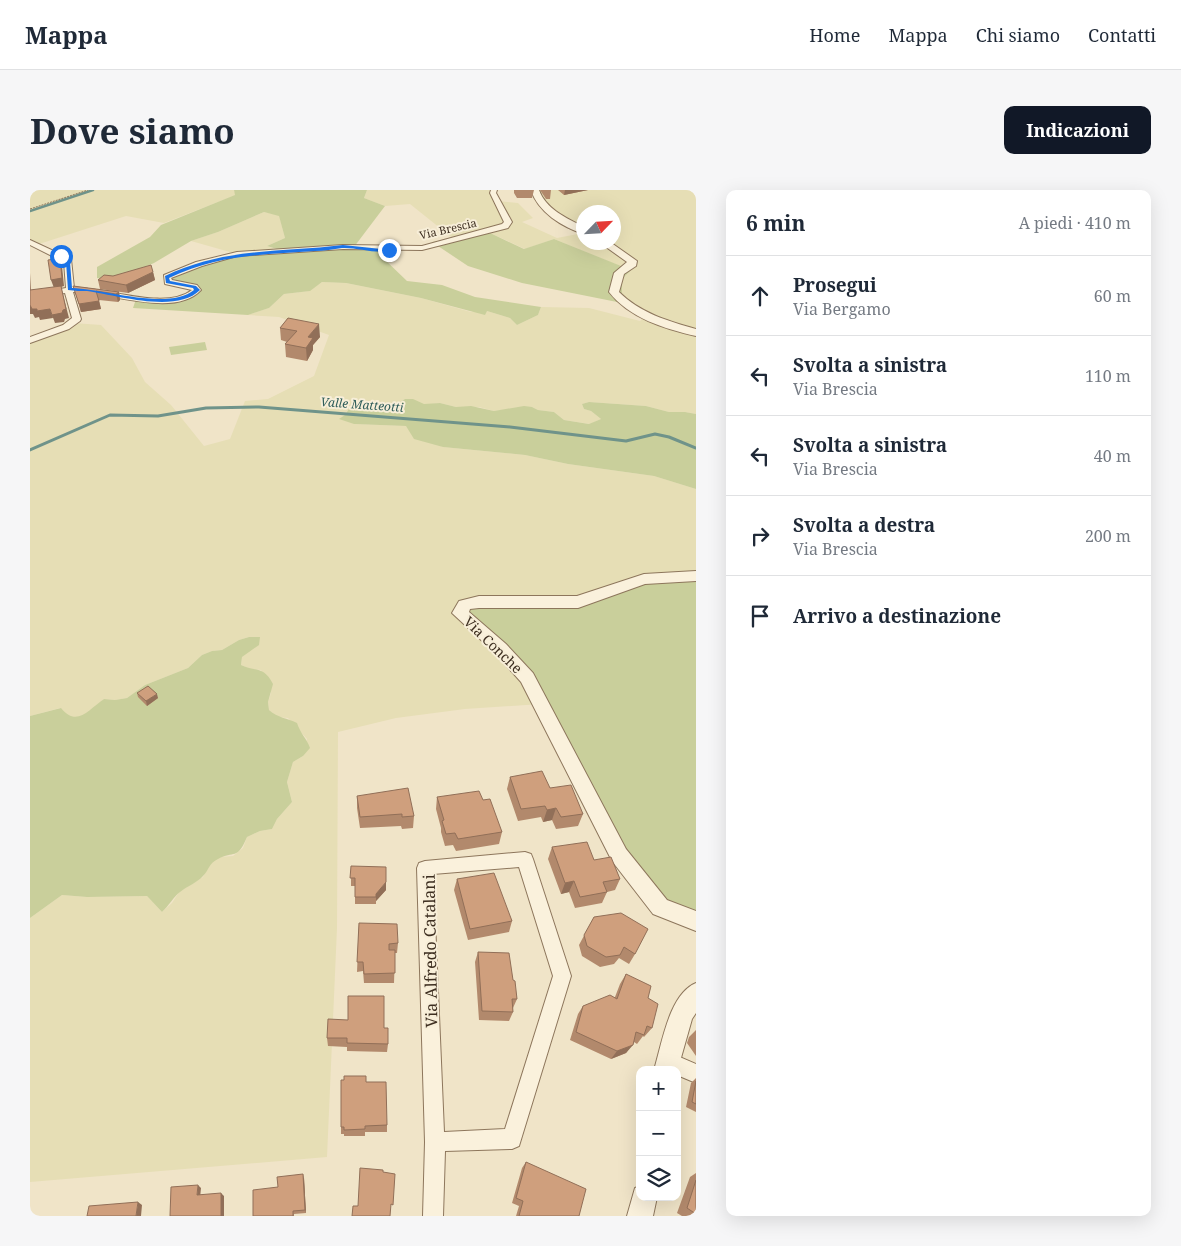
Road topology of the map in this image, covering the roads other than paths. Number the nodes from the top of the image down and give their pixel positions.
1 (494, 190) edge
2 (533, 192) edge
3 (576, 227) edge
4 (30, 242) edge
5 (615, 250) edge
6 (70, 289) junction
7 (30, 296) edge
8 (696, 333) edge
9 (30, 340) edge
10 (696, 576) edge
11 (696, 921) edge
12 (696, 994) edge
13 (667, 1065) edge
14 (696, 1074) edge
15 (435, 1142) junction
16 (643, 1201) edge
17 (433, 1216) edge
18 (640, 1216) edge

1 - 6 street, Via Brescia
2 - 3 street
4 - 6 street
5 - 8 street
6 - 7 street
6 - 9 street
10 - 11 street, Via Conche
12 - 13 street
13 - 14 street
15 - 15 street, Via Alfredo Catalani
15 - 17 street, Via Alfredo Catalani
16 - 18 street

